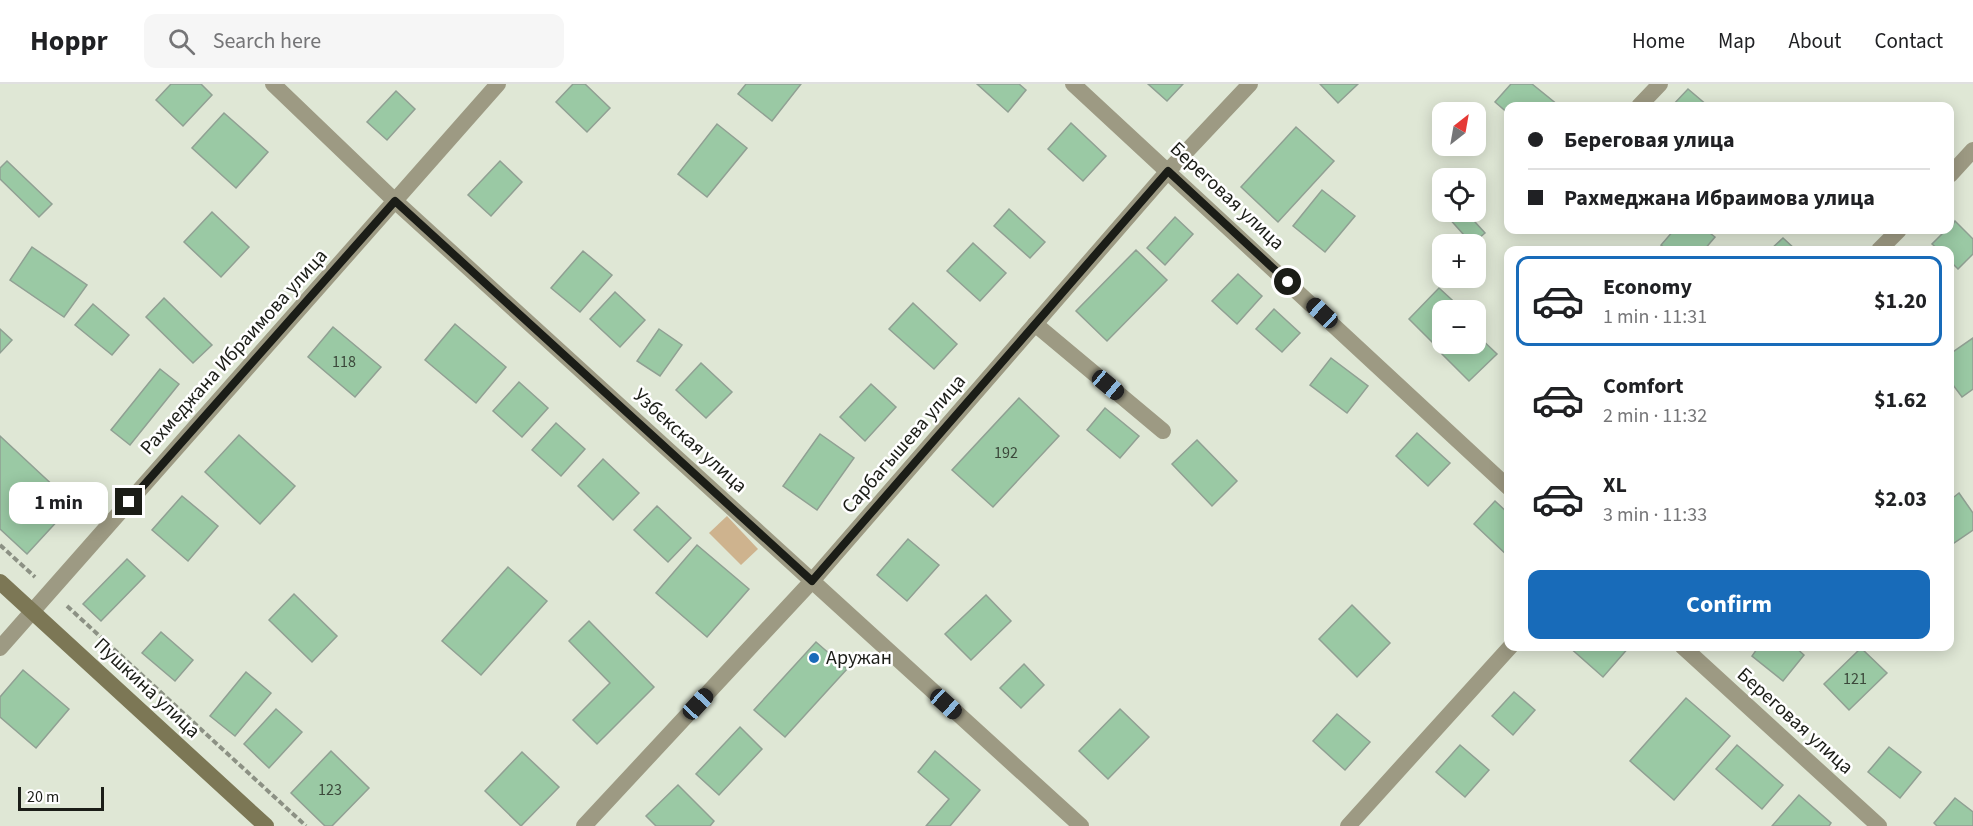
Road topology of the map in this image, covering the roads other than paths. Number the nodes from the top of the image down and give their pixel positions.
1 (273, 84) edge
2 (498, 84) edge
3 (1073, 84) edge
4 (1250, 84) edge
5 (1660, 84) edge
6 (1643, 102) edge
7 (1973, 150) edge
8 (1168, 171) junction
9 (1954, 171) edge
10 (395, 201) junction
11 (1895, 234) edge
12 (1883, 246) edge
13 (1035, 324) junction
14 (1163, 431) dead end
15 (1504, 483) edge
16 (812, 581) junction
17 (0, 582) edge
18 (32, 611) junction
19 (0, 648) edge
20 (1506, 651) edge
21 (1688, 651) edge
22 (266, 826) edge
23 (584, 826) edge
24 (1081, 826) edge
25 (1348, 826) edge
26 (1880, 826) edge

1 - 10 street, Узбекская улица
2 - 10 street, Рахмеджана Ибраимова улица
3 - 8 street, Береговая улица
4 - 8 street, Сарбагышева улица
5 - 6 street
7 - 9 street
8 - 13 street, Сарбагышева улица
8 - 15 street, Береговая улица
10 - 16 street, Узбекская улица
10 - 18 street, Рахмеджана Ибраимова улица
11 - 12 street
13 - 14 street
13 - 16 street, Сарбагышева улица
16 - 23 street, Сарбагышева улица
16 - 24 street, Узбекская улица
17 - 18 main road, Пушкина улица
18 - 19 street, Рахмеджана Ибраимова улица
18 - 22 main road, Пушкина улица
20 - 25 street
21 - 26 street, Береговая улица

